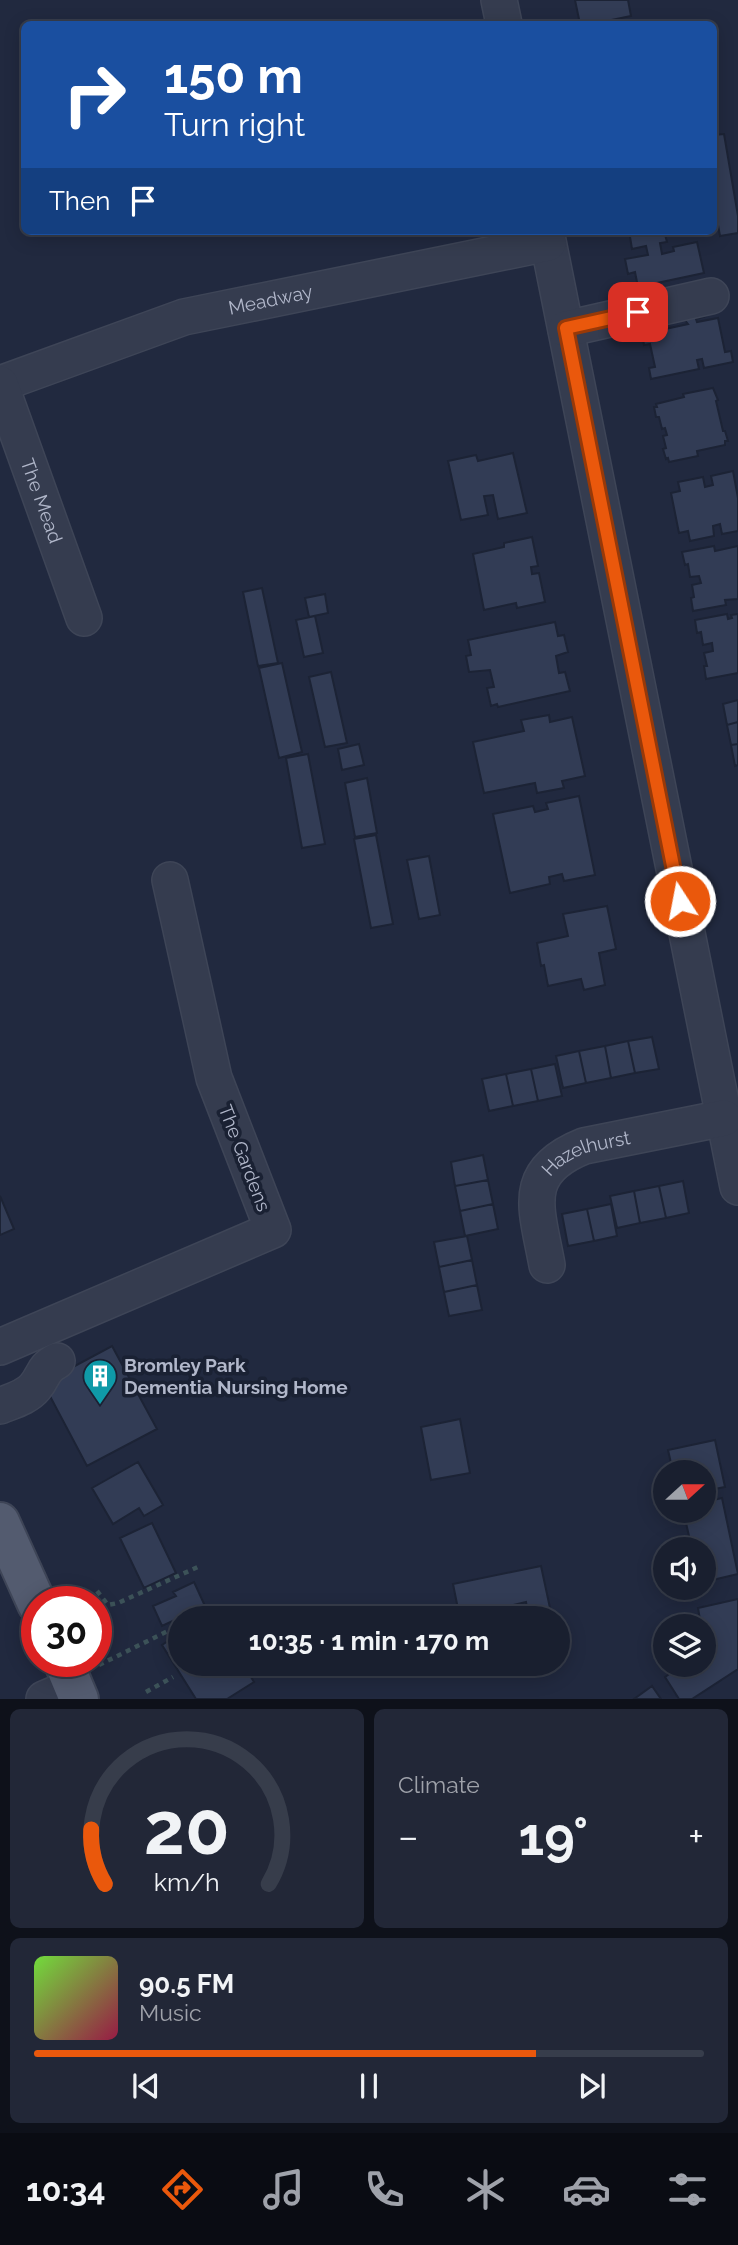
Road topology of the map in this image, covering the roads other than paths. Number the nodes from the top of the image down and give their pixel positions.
1 (499, 0) edge
2 (503, 21) edge
3 (547, 237) edge
4 (711, 296) dead end
5 (566, 328) junction
6 (0, 384) edge
7 (83, 618) dead end
8 (170, 880) dead end
9 (724, 1118) junction
10 (738, 1187) edge
11 (548, 1265) dead end
12 (0, 1347) edge
13 (57, 1361) dead end
14 (0, 1406) edge
15 (0, 1522) edge
16 (29, 1586) edge

1 - 2 street
3 - 5 street
3 - 6 street, Meadway
4 - 5 street
5 - 9 street
6 - 7 street, The Mead
8 - 12 street, The Gardens
9 - 10 street
9 - 11 street, Hazelhurst
13 - 14 street
15 - 16 main road

